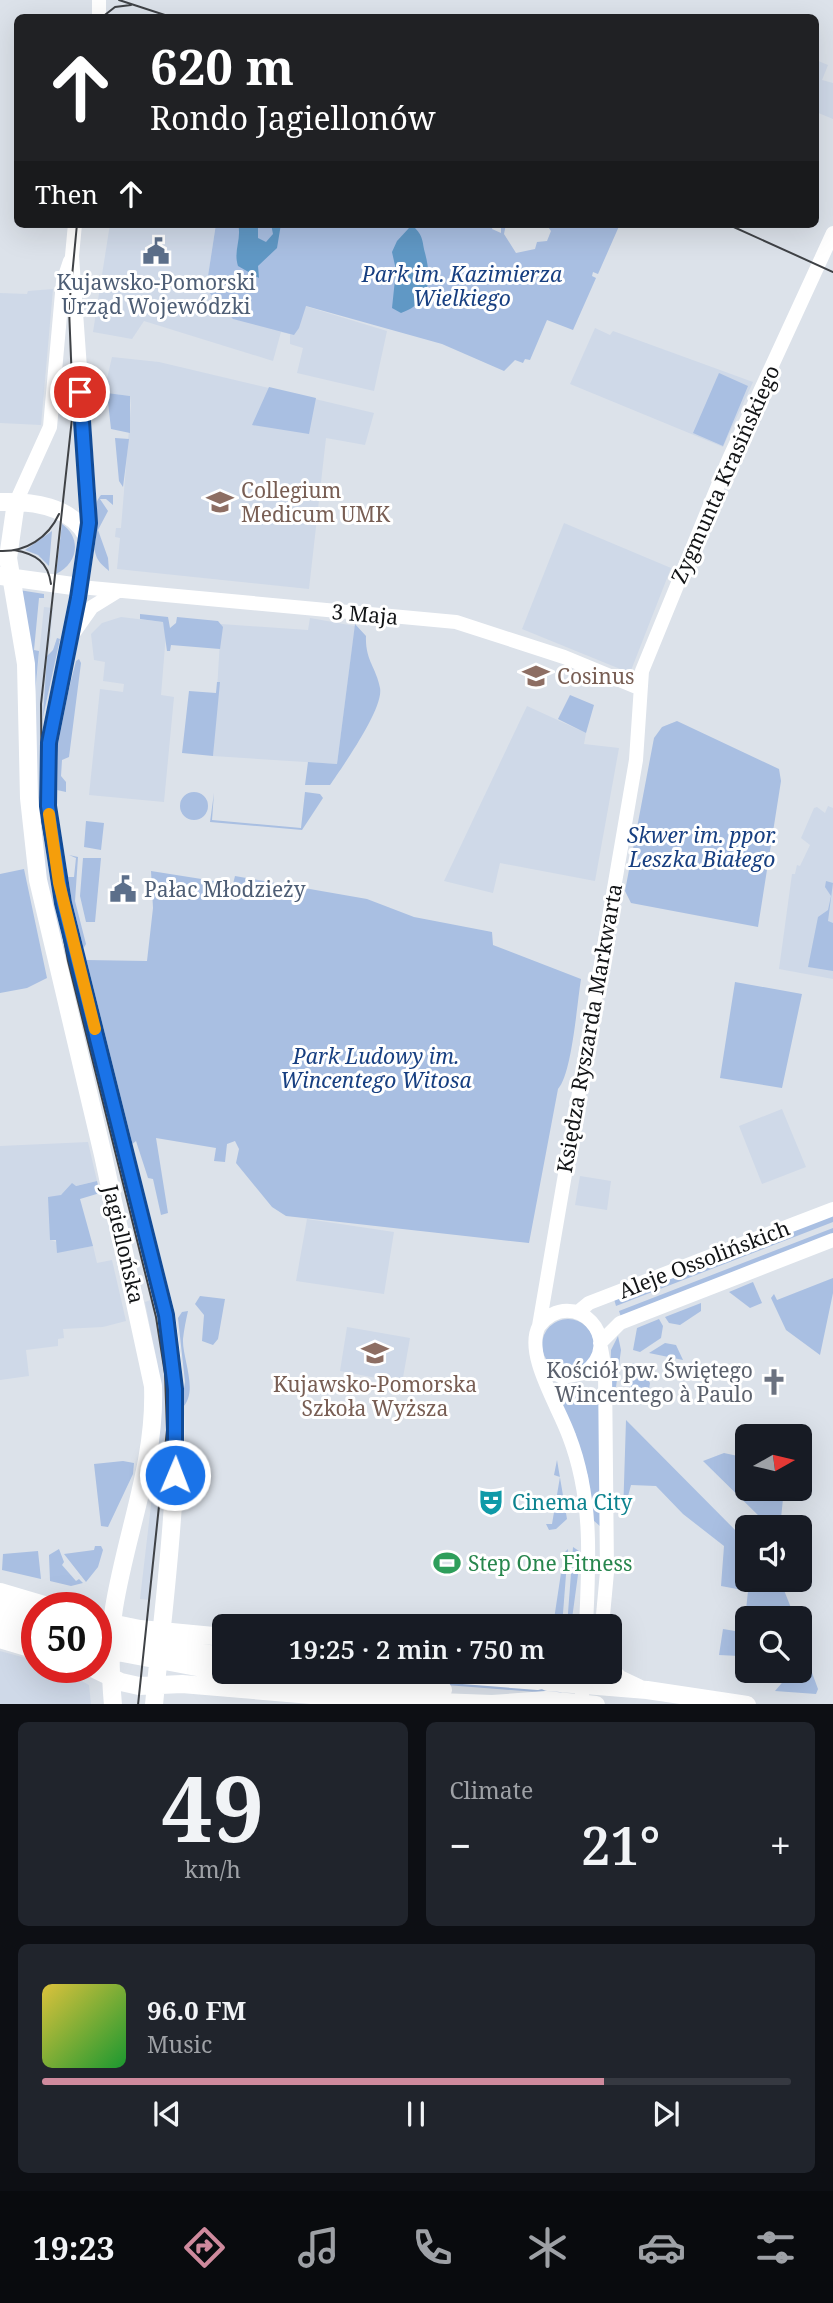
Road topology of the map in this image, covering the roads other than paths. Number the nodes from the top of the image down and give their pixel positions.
1 (75, 228) edge
2 (833, 233) edge
3 (72, 256) junction
4 (827, 266) edge
5 (8, 502) edge
6 (87, 536) junction
7 (5, 578) edge
8 (80, 587) junction
9 (119, 590) junction
10 (70, 638) junction
11 (639, 688) junction
12 (833, 1209) edge
13 (833, 1240) edge
14 (578, 1312) junction
15 (540, 1326) junction
16 (600, 1343) junction
17 (539, 1364) junction
18 (0, 1592) edge
19 (111, 1592) edge
20 (587, 1596) junction
21 (21, 1601) edge
22 (0, 1609) edge
23 (21, 1610) edge
24 (580, 1614) edge
25 (583, 1614) edge
26 (586, 1614) edge
27 (603, 1614) edge
28 (0, 1623) edge
29 (112, 1627) edge
30 (21, 1629) edge
31 (112, 1630) edge
32 (163, 1631) junction
33 (212, 1636) edge
34 (0, 1639) edge
35 (21, 1645) edge
36 (112, 1652) edge
37 (212, 1654) edge
38 (212, 1670) edge
39 (112, 1677) edge
40 (622, 1678) edge
41 (111, 1683) edge
42 (551, 1684) edge
43 (587, 1684) edge
44 (619, 1684) edge
45 (647, 1690) junction
46 (155, 1695) edge
47 (113, 1704) edge
48 (497, 1704) edge
49 (587, 1704) edge
50 (747, 1704) edge

1 - 3 street
2 - 4 street, Zygmunta Krasińskiego
3 - 5 street
3 - 6 street
4 - 11 street, Zygmunta Krasińskiego
5 - 6 main road
5 - 7 main road, Jagiellońska
6 - 8 main road, Jagiellońska
7 - 8 main road
7 - 19 main road, Jagiellońska
8 - 9 street, 3 Maja
8 - 10 main road, Jagiellońska
9 - 10 street
9 - 11 street, 3 Maja
10 - 32 main road, Jagiellońska
11 - 15 street, Księdza Ryszarda Markwarta
12 - 14 street, Aleje Ossolińskich
13 - 16 street, Aleje Ossolińskich
14 - 15 street
14 - 16 street
15 - 17 street
16 - 17 street
16 - 27 street
17 - 20 street
18 - 21 main road
20 - 24 street
20 - 25 street
20 - 26 street
22 - 23 main road
28 - 30 main road
29 - 32 main road
31 - 37 main road
32 - 33 main road
32 - 46 main road, Jagiellońska
34 - 35 main road
36 - 38 main road
39 - 46 main road
40 - 45 street
41 - 47 main road, Jagiellońska
42 - 48 main road
42 - 49 main road
43 - 49 street
44 - 45 main road
45 - 50 main road
46 - 48 main road

